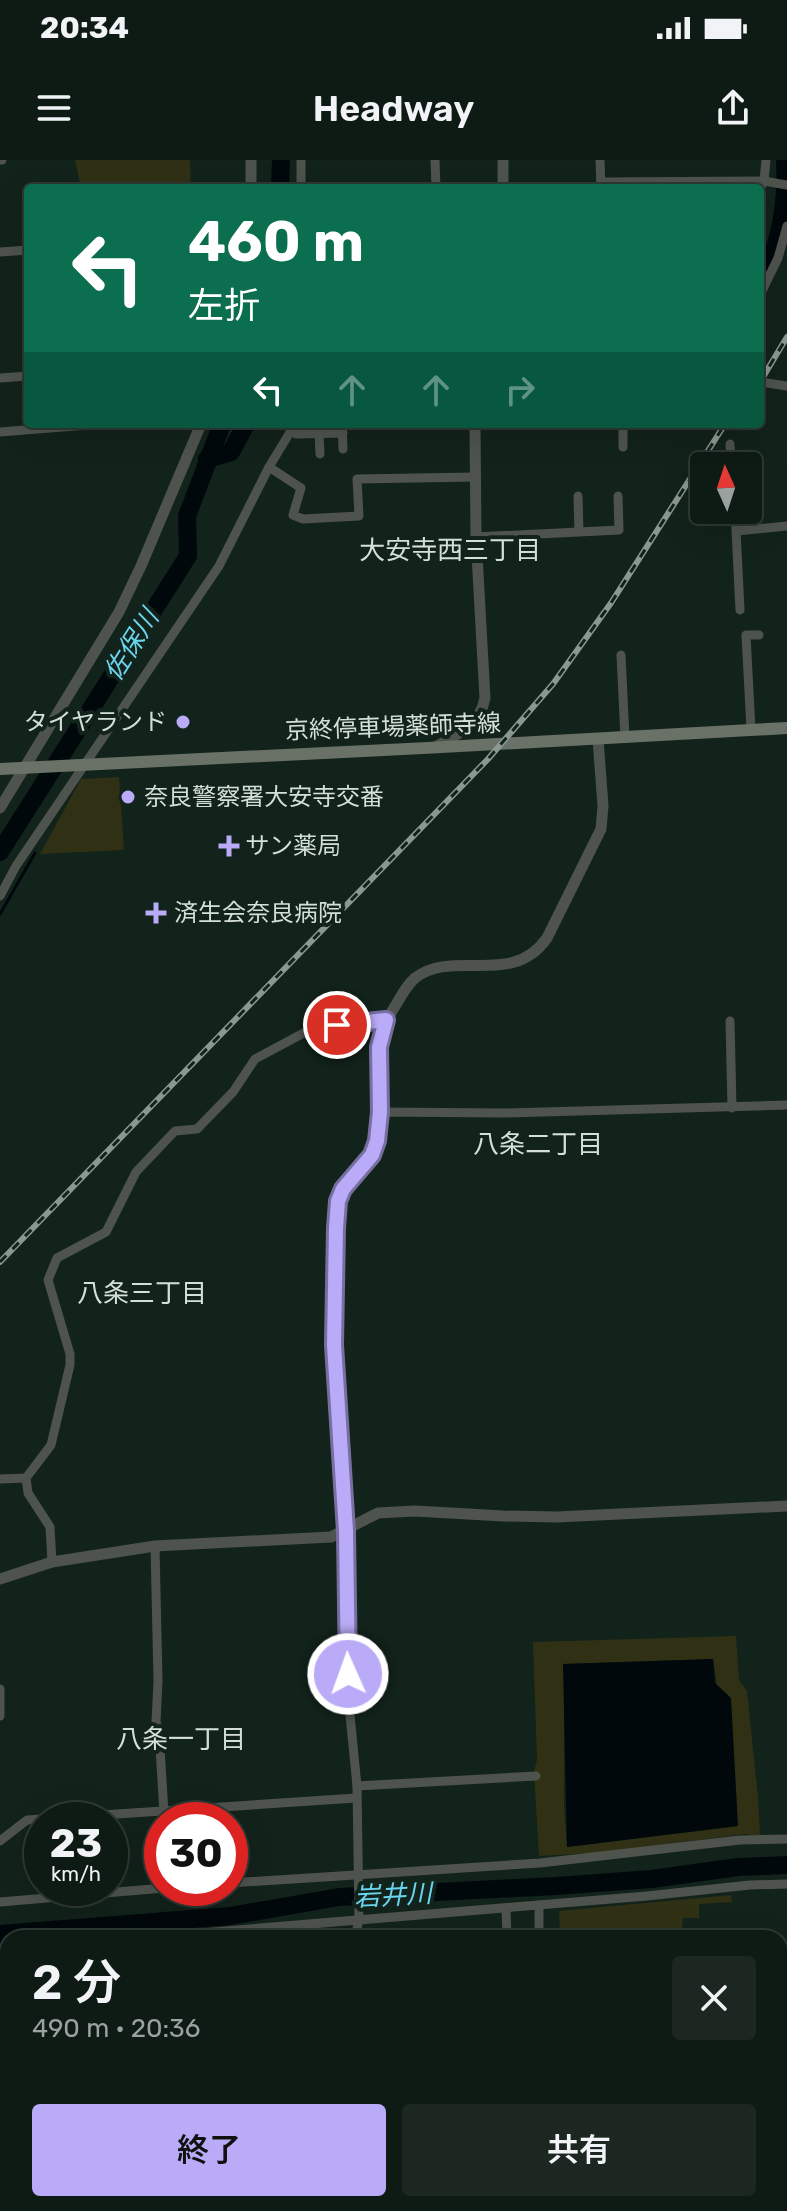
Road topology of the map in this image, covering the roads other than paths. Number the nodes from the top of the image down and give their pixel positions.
1 (251, 160) edge
2 (301, 160) edge
3 (435, 160) edge
4 (503, 160) edge
5 (600, 160) edge
6 (766, 160) edge
7 (251, 184) edge
8 (301, 184) edge
9 (436, 184) edge
10 (503, 184) edge
11 (601, 184) edge
12 (766, 184) edge
13 (787, 185) edge
14 (787, 226) edge
15 (24, 250) edge
16 (0, 252) edge
17 (764, 287) edge
18 (24, 376) edge
19 (0, 378) edge
20 (764, 383) edge
21 (787, 386) edge
22 (50, 428) edge
23 (199, 428) edge
24 (292, 428) edge
25 (293, 428) edge
26 (343, 428) edge
27 (475, 428) edge
28 (623, 428) edge
29 (0, 432) edge
30 (319, 433) junction
31 (730, 444) dead end
32 (623, 447) dead end
33 (343, 449) dead end
34 (730, 452) edge
35 (320, 454) dead end
36 (269, 467) junction
37 (476, 477) junction
38 (578, 496) dead end
39 (618, 496) dead end
40 (736, 524) edge
41 (787, 526) edge
42 (737, 531) junction
43 (579, 532) junction
44 (476, 537) junction
45 (740, 610) dead end
46 (759, 635) dead end
47 (621, 655) dead end
48 (787, 728) edge
49 (751, 730) junction
50 (625, 738) junction
51 (598, 739) junction
52 (437, 746) junction
53 (81, 767) junction
54 (28, 768) junction
55 (0, 769) edge
56 (0, 808) edge
57 (0, 896) edge
58 (386, 1020) junction
59 (730, 1021) dead end
60 (787, 1105) edge
61 (732, 1108) junction
62 (380, 1112) junction
63 (26, 1478) junction
64 (0, 1479) edge
65 (787, 1506) edge
66 (346, 1531) junction
67 (155, 1546) junction
68 (52, 1562) junction
69 (0, 1579) edge
70 (0, 1689) edge
71 (0, 1716) edge
72 (536, 1776) dead end
73 (357, 1786) junction
74 (356, 1798) junction
75 (163, 1802) edge
76 (248, 1806) edge
77 (144, 1814) edge
78 (787, 1839) edge
79 (0, 1841) edge
80 (358, 1878) junction
81 (248, 1882) edge
82 (787, 1884) edge
83 (144, 1890) edge
84 (0, 1902) edge
85 (539, 1905) junction
86 (506, 1908) junction
87 (359, 1917) junction
88 (224, 1930) edge
89 (357, 1930) edge
90 (507, 1930) edge
91 (539, 1930) edge

1 - 7 street
2 - 8 street
3 - 9 street
4 - 10 street
5 - 11 street
6 - 12 street
12 - 13 street
14 - 17 street
15 - 16 street
18 - 19 street
20 - 21 street
22 - 29 street
23 - 54 street
24 - 36 street
25 - 30 street
26 - 30 street
26 - 33 street
27 - 37 street
28 - 32 street
30 - 35 street
31 - 34 street
36 - 37 street
36 - 53 street
37 - 44 street
38 - 43 street
39 - 43 street
40 - 42 street
41 - 42 street
42 - 45 street
43 - 44 street
44 - 52 street
46 - 49 street
47 - 50 street
48 - 49 main road, 京終停車場薬師寺線
49 - 50 main road, 京終停車場薬師寺線
50 - 51 main road, 京終停車場薬師寺線
51 - 52 main road, 京終停車場薬師寺線
51 - 58 street
52 - 53 main road, 京終停車場薬師寺線
53 - 54 main road, 京終停車場薬師寺線
53 - 57 street
54 - 55 main road, 京終停車場薬師寺線
54 - 56 street
58 - 62 street
58 - 63 street
59 - 61 street
60 - 61 street
61 - 62 street
62 - 66 street
63 - 64 street
63 - 68 street
65 - 66 street
66 - 67 street
66 - 73 street
67 - 68 street
67 - 75 street
68 - 69 street
70 - 71 street
72 - 73 street
73 - 74 street
74 - 76 street
74 - 80 street
77 - 79 street
78 - 80 street
80 - 81 street
80 - 87 street
82 - 85 street
83 - 84 street
85 - 86 street
85 - 91 street
86 - 87 street
86 - 90 street
87 - 88 street
87 - 89 street

